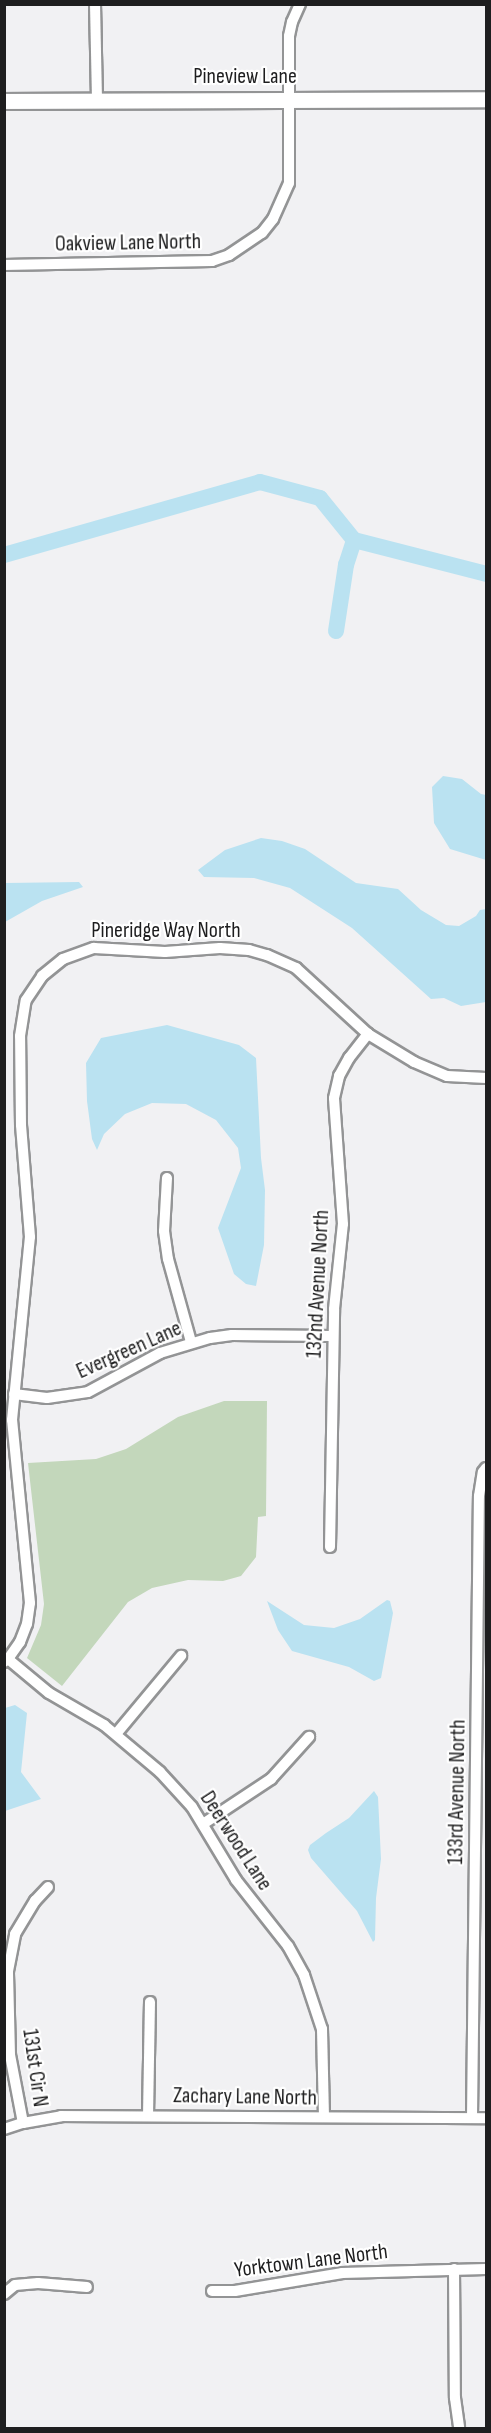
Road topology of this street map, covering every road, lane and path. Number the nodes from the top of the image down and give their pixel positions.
1 (95, 4) edge
2 (300, 4) edge
3 (289, 99) junction
4 (486, 99) edge
5 (97, 100) junction
6 (4, 101) edge
7 (4, 265) edge
8 (368, 1034) junction
9 (486, 1078) edge
10 (167, 1178) dead end
11 (333, 1336) junction
12 (191, 1342) junction
13 (14, 1394) junction
14 (486, 1468) edge
15 (330, 1547) dead end
16 (181, 1656) dead end
17 (6, 1661) edge
18 (116, 1734) junction
19 (309, 1737) dead end
20 (481, 1805) edge
21 (203, 1824) junction
22 (48, 1887) dead end
23 (474, 1951) junction
24 (486, 1951) edge
25 (150, 2002) dead end
26 (148, 2116) junction
27 (324, 2117) junction
28 (472, 2118) junction
29 (486, 2118) edge
30 (23, 2122) junction
31 (4, 2129) edge
32 (486, 2269) edge
33 (454, 2270) junction
34 (87, 2287) dead end
35 (212, 2291) dead end
36 (4, 2294) edge
37 (459, 2428) edge

1 - 5 street
2 - 3 street, Oakview Lane North
3 - 4 street, Pineview Lane
3 - 5 street, Pineview Lane
3 - 7 street, Oakview Lane North
5 - 6 street, Pineview Lane
8 - 9 street, Pineridge Way North
8 - 11 street, 132nd Avenue North
8 - 13 street, Pineridge Way North
10 - 12 street
11 - 12 street, Evergreen Lane
11 - 15 street, 132nd Avenue North
12 - 13 street, Evergreen Lane
13 - 17 street, Pineridge Way North
14 - 20 street, 133rd Avenue North
16 - 18 street
17 - 18 street, Deerwood Lane
18 - 21 street, Deerwood Lane
19 - 21 street
20 - 23 street, 133rd Avenue North
21 - 27 street, Deerwood Lane
22 - 30 street, 131st Cir N
23 - 24 street
23 - 28 street, 133rd Avenue North
25 - 26 street
26 - 27 street, Zachary Lane North
26 - 30 street, Zachary Lane North
27 - 28 street, Zachary Lane North
28 - 29 street, Zachary Lane North
30 - 31 street, Zachary Lane North
32 - 33 street, Yorktown Lane North
33 - 35 street, Yorktown Lane North
33 - 37 street
34 - 36 street

